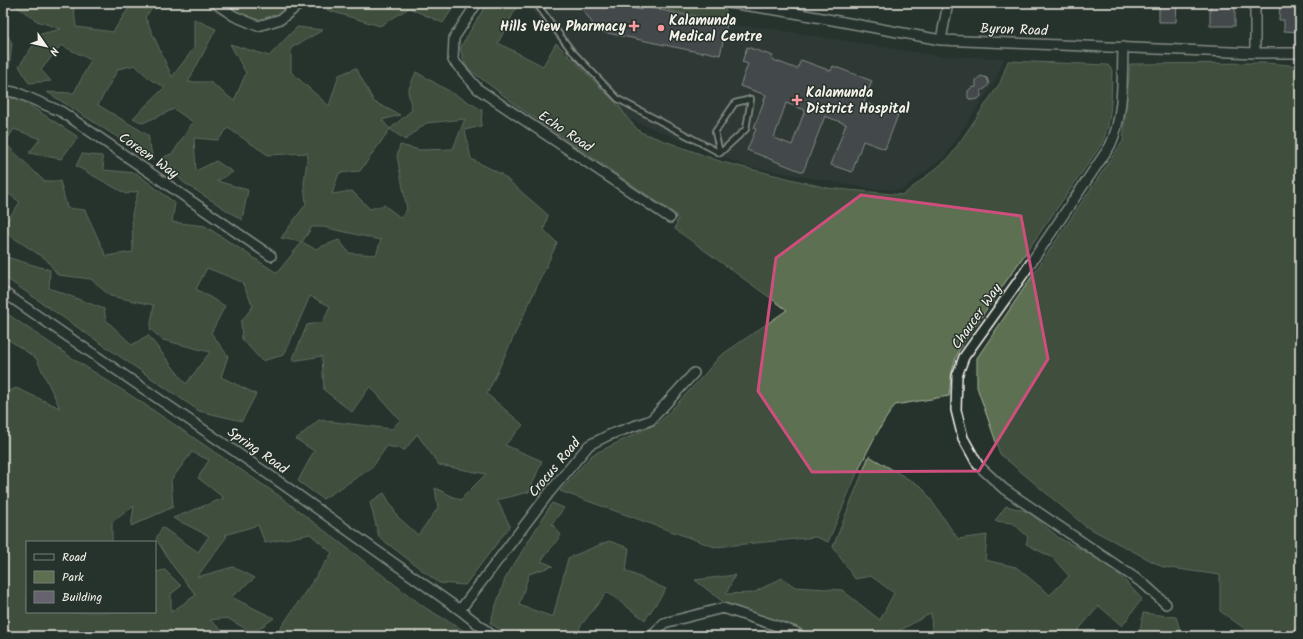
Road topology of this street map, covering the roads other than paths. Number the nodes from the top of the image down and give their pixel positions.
1 (215, 3) edge
2 (301, 3) edge
3 (477, 3) edge
4 (536, 3) edge
5 (729, 3) edge
6 (948, 3) edge
7 (1255, 3) edge
8 (941, 40) junction
9 (1123, 47) junction
10 (1300, 52) edge
11 (1255, 53) junction
12 (3, 90) edge
13 (720, 153) junction
14 (670, 218) dead end
15 (271, 256) dead end
16 (3, 292) edge
17 (694, 373) dead end
18 (1166, 604) dead end
19 (460, 610) junction
20 (493, 636) edge
21 (652, 636) edge
22 (801, 636) edge

1 - 2 street
3 - 14 street, Echo Road
4 - 13 lane
5 - 8 street, Byron Road
6 - 8 street
7 - 11 street
8 - 9 street, Byron Road
9 - 11 street, Byron Road
9 - 18 street, Chaucer Way
10 - 11 street, Byron Road
12 - 15 street, Coreen Way
13 - 13 lane
16 - 19 street, Spring Road
17 - 19 street, Crocus Road
19 - 20 street, Spring Road
21 - 22 street

